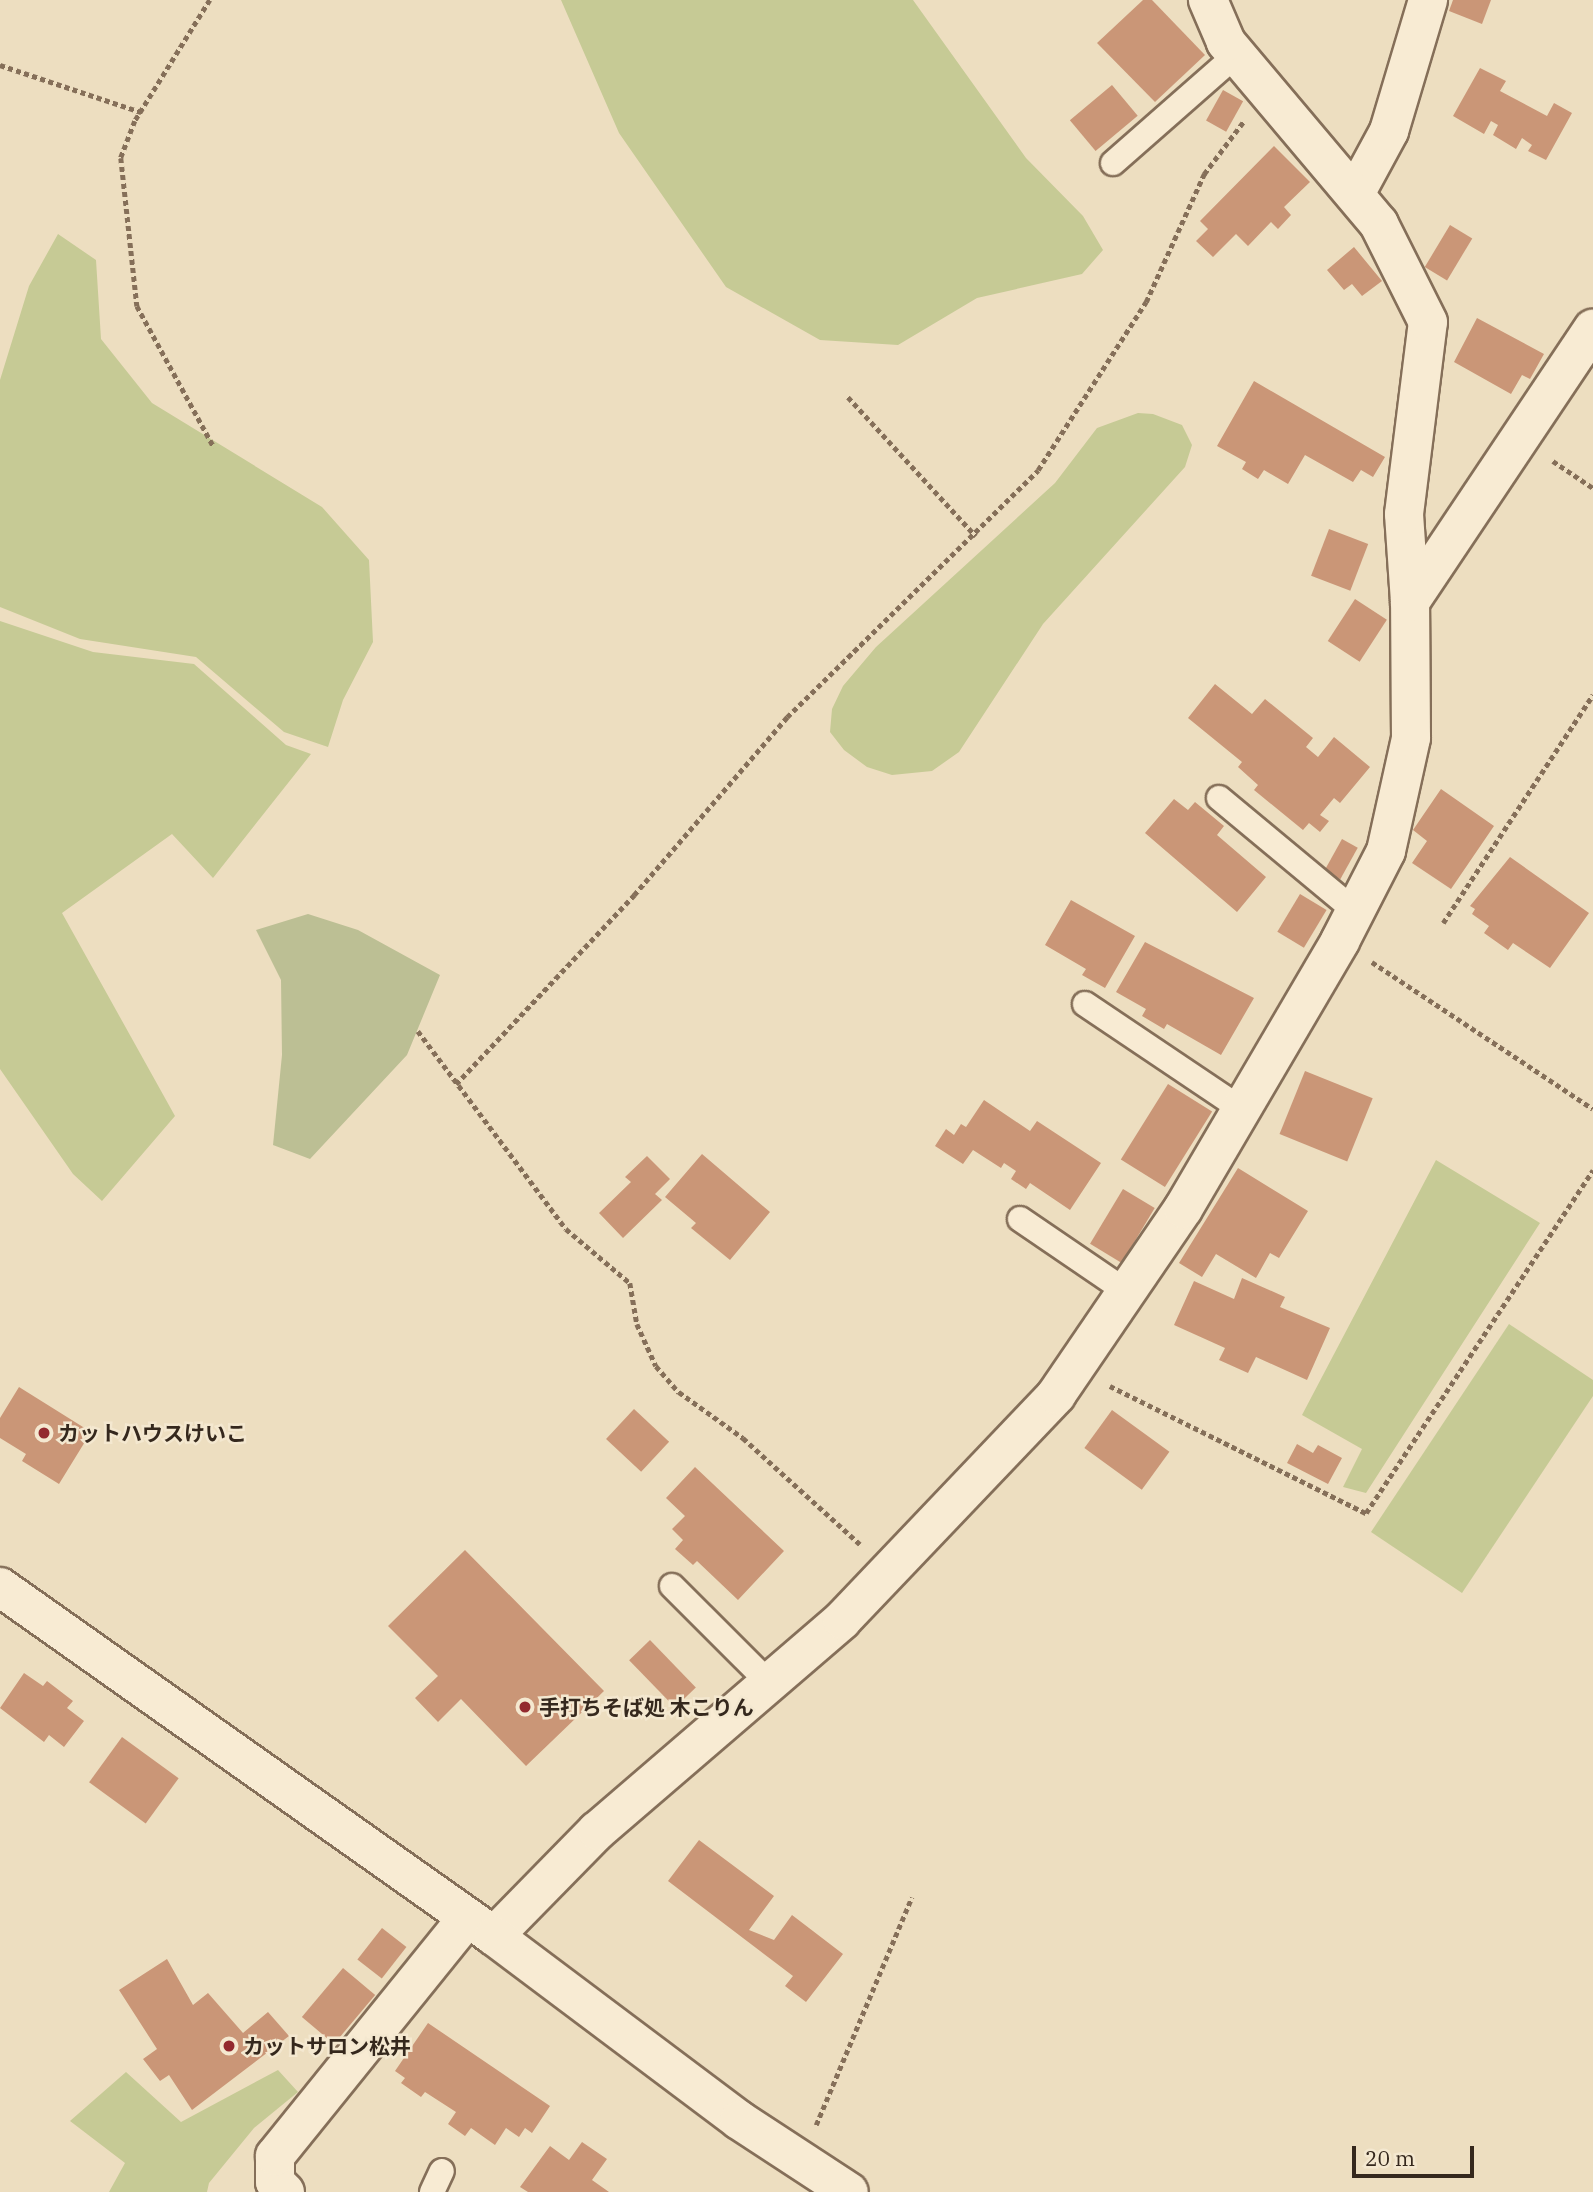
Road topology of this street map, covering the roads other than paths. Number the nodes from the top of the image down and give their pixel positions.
1 (1208, 0) edge
2 (1428, 0) edge
3 (1237, 54) junction
4 (1113, 163) dead end
5 (1355, 194) junction
6 (1593, 329) edge
7 (1410, 602) junction
8 (1219, 798) dead end
9 (1348, 926) junction
10 (1085, 1004) dead end
11 (1240, 1108) junction
12 (1020, 1219) dead end
13 (1127, 1292) junction
14 (672, 1586) dead end
15 (0, 1587) edge
16 (769, 1683) junction
17 (480, 1927) junction
18 (285, 2192) edge
19 (849, 2192) edge

1 - 3 street
2 - 5 street
3 - 4 lane
3 - 5 street
5 - 7 street
6 - 7 street
7 - 9 street
8 - 9 lane
9 - 11 street
10 - 11 lane
11 - 13 street
12 - 13 lane
13 - 16 street
14 - 16 lane
15 - 17 street
16 - 17 street
17 - 18 street
17 - 19 street

